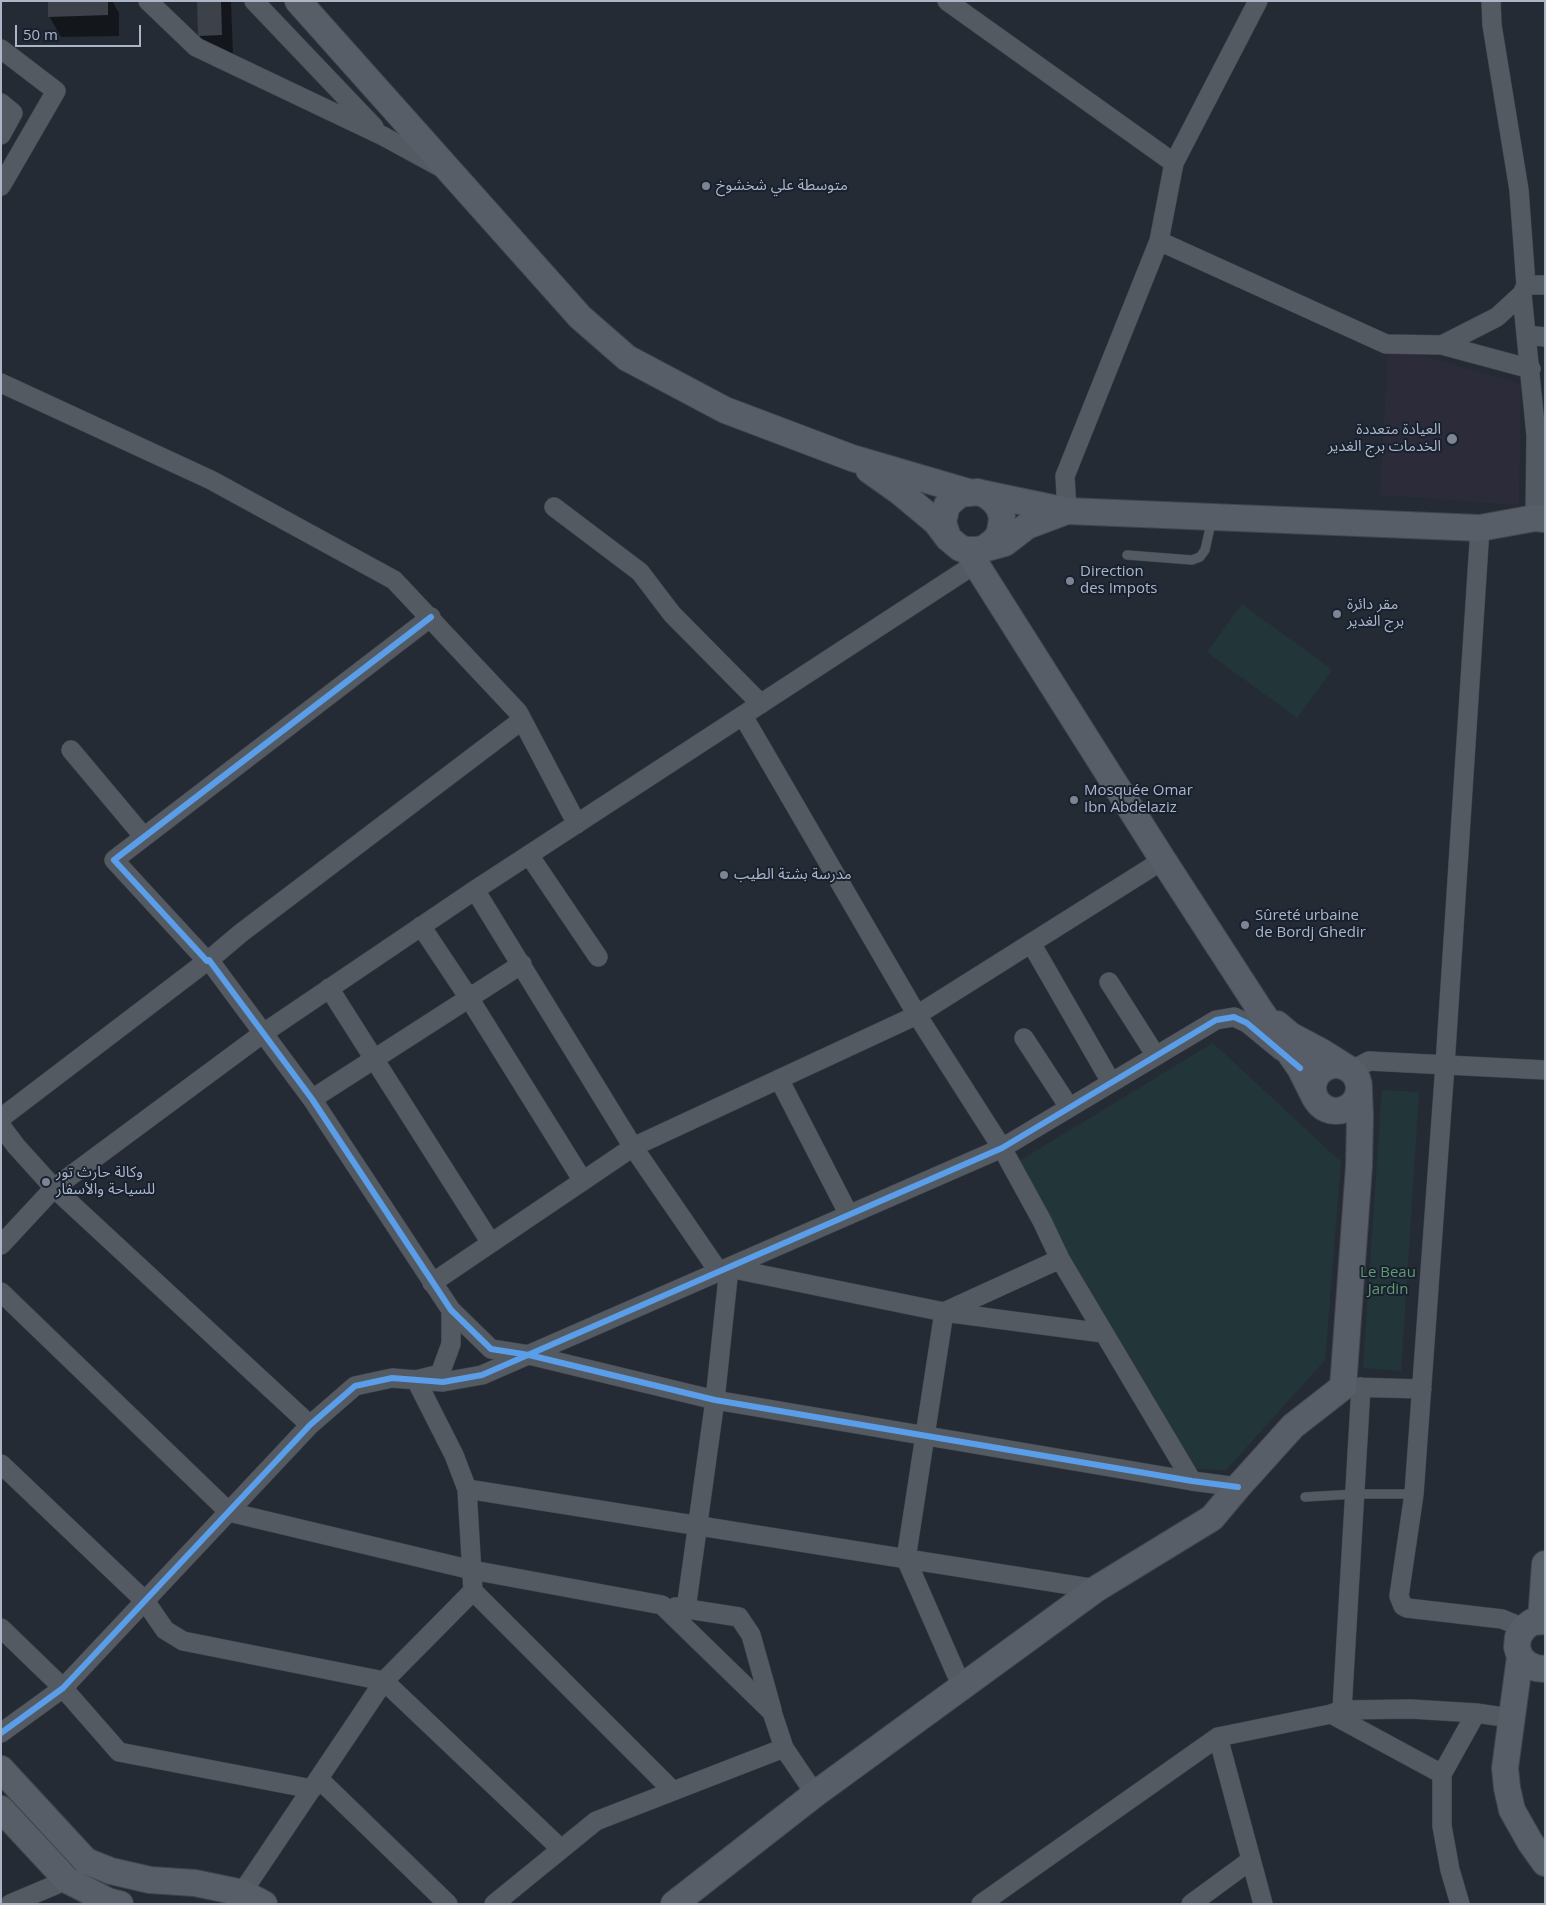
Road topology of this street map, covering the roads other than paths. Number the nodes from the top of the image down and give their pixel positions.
1 (148, 1) edge
2 (254, 1) edge
3 (298, 1) edge
4 (947, 1) edge
5 (1258, 1) edge
6 (1492, 1) edge
7 (1, 49) edge
8 (7, 108) edge
9 (36, 127) junction
10 (1, 135) edge
11 (383, 136) junction
12 (1174, 163) junction
13 (451, 173) junction
14 (1, 186) edge
15 (1159, 241) junction
16 (1545, 285) edge
17 (1524, 289) junction
18 (1536, 336) edge
19 (1442, 345) junction
20 (1531, 369) junction
21 (1, 383) edge
22 (1540, 435) edge
23 (852, 458) junction
24 (973, 492) junction
25 (554, 507) dead end
26 (1067, 510) junction
27 (1212, 516) junction
28 (1540, 519) edge
29 (1480, 528) junction
30 (969, 550) junction
31 (1127, 555) dead end
32 (431, 617) junction
33 (761, 704) junction
34 (743, 716) junction
35 (522, 720) junction
36 (71, 750) dead end
37 (577, 824) junction
38 (144, 837) junction
39 (529, 855) junction
40 (1163, 860) junction
41 (475, 890) junction
42 (421, 926) junction
43 (1031, 944) junction
44 (598, 957) dead end
45 (208, 960) junction
46 (522, 964) junction
47 (1109, 982) dead end
48 (329, 988) junction
49 (469, 998) junction
50 (1262, 1013) junction
51 (917, 1015) junction
52 (262, 1034) junction
53 (1024, 1038) dead end
54 (1156, 1056) junction
55 (375, 1059) junction
56 (1445, 1065) junction
57 (1300, 1068) junction
58 (1545, 1070) edge
59 (1351, 1076) junction
60 (779, 1079) junction
61 (1111, 1082) junction
62 (312, 1099) junction
63 (1321, 1103) junction
64 (1069, 1107) junction
65 (1, 1118) edge
66 (1, 1126) edge
67 (634, 1147) junction
68 (1002, 1148) junction
69 (1359, 1166) junction
70 (583, 1181) junction
71 (54, 1188) junction
72 (849, 1215) junction
73 (491, 1243) junction
74 (1, 1245) edge
75 (1060, 1259) junction
76 (724, 1270) junction
77 (432, 1283) junction
78 (1, 1292) edge
79 (451, 1310) junction
80 (944, 1312) junction
81 (1103, 1333) junction
82 (529, 1355) junction
83 (416, 1380) junction
84 (1352, 1387) junction
85 (1422, 1389) junction
86 (715, 1400) junction
87 (310, 1426) junction
88 (925, 1436) junction
89 (1, 1464) edge
90 (1192, 1481) junction
91 (1238, 1487) junction
92 (467, 1489) junction
93 (1355, 1494) junction
94 (1414, 1494) junction
95 (1305, 1497) dead end
96 (229, 1512) junction
97 (697, 1526) junction
98 (906, 1559) junction
99 (1545, 1564) edge
100 (472, 1570) junction
101 (1096, 1589) junction
102 (473, 1591) junction
103 (145, 1601) junction
104 (662, 1605) junction
105 (686, 1609) junction
106 (1537, 1623) edge
107 (1, 1628) edge
108 (1520, 1657) junction
109 (1545, 1669) edge
110 (1545, 1675) edge
111 (384, 1681) junction
112 (962, 1687) junction
113 (63, 1688) junction
114 (772, 1712) junction
115 (1336, 1712) junction
116 (1476, 1713) junction
117 (1510, 1718) junction
118 (1, 1733) edge
119 (1218, 1737) junction
120 (784, 1748) junction
121 (1, 1769) edge
122 (1442, 1774) junction
123 (316, 1784) junction
124 (672, 1790) junction
125 (815, 1794) junction
126 (1, 1809) edge
127 (561, 1849) junction
128 (1251, 1860) junction
129 (1545, 1863) edge
130 (67, 1880) junction
131 (247, 1900) edge
132 (10, 1904) edge
133 (120, 1904) edge
134 (448, 1904) edge
135 (494, 1904) edge
136 (674, 1904) edge
137 (980, 1904) edge
138 (1191, 1904) edge
139 (1263, 1904) edge
140 (1460, 1904) edge

1 - 11 street
2 - 11 street
3 - 13 main road
4 - 12 street
5 - 12 street
6 - 17 street
7 - 9 street
8 - 9 street
8 - 10 street
9 - 14 street
11 - 13 street
12 - 15 street
13 - 23 main road
15 - 19 street
15 - 26 street
16 - 17 street
17 - 18 street
17 - 19 street
18 - 20 street
19 - 20 street
20 - 22 street
21 - 32 street
22 - 28 street
23 - 24 main road
23 - 30 main road
24 - 26 main road
24 - 30 main road
24 - 30 main road
25 - 33 street
26 - 27 main road
26 - 30 main road
27 - 29 main road
27 - 31 lane
28 - 29 main road
29 - 56 street
30 - 33 street
30 - 40 main road
32 - 35 street
32 - 38 street
33 - 34 street
34 - 37 street
34 - 51 street
35 - 37 street
35 - 45 street
36 - 38 street
37 - 39 street
38 - 45 street
39 - 41 street
39 - 44 street
40 - 43 street
40 - 50 main road
41 - 42 street
41 - 46 street
42 - 48 street
42 - 49 street
43 - 51 street
43 - 61 street
45 - 52 street
45 - 65 street
46 - 49 street
46 - 67 street
47 - 54 street
48 - 52 street
48 - 55 street
49 - 55 street
49 - 70 street
50 - 57 main road
50 - 59 main road
51 - 60 street
51 - 68 street
52 - 62 street
52 - 71 street
53 - 64 street
54 - 57 street
54 - 61 street
55 - 62 street
55 - 73 street
56 - 58 street
56 - 59 street
56 - 85 street
57 - 63 main road
59 - 63 main road
59 - 63 main road
59 - 69 main road
60 - 67 street
60 - 72 street
61 - 64 street
62 - 77 street
63 - 69 main road
64 - 68 street
66 - 71 street
67 - 70 street
67 - 76 street
68 - 72 street
68 - 75 street
69 - 84 main road
70 - 73 street
71 - 74 street
71 - 87 street
72 - 76 street
73 - 77 street
75 - 80 street
75 - 81 street
76 - 80 street
76 - 82 street
76 - 86 street
77 - 79 street
78 - 96 street
79 - 82 street
79 - 83 street
80 - 81 street
80 - 88 street
81 - 90 street
82 - 83 street
82 - 86 street
83 - 87 street
83 - 92 street
84 - 85 street
84 - 91 main road
84 - 93 street
85 - 94 street
86 - 88 street
86 - 97 street
87 - 96 street
88 - 90 street
88 - 98 street
89 - 103 street
90 - 91 street
91 - 101 main road
92 - 97 street
92 - 100 street
93 - 94 lane
93 - 95 lane
93 - 115 street
94 - 106 street
96 - 100 street
96 - 103 street
97 - 98 street
97 - 105 street
98 - 101 street
98 - 112 street
99 - 106 main road
100 - 102 street
100 - 104 street
101 - 112 main road
102 - 111 street
102 - 124 street
103 - 111 street
103 - 113 street
104 - 105 street
104 - 114 street
105 - 114 street
106 - 108 main road
107 - 113 street
108 - 109 main road
108 - 117 main road
110 - 117 main road
111 - 123 street
111 - 127 street
112 - 125 main road
113 - 118 street
113 - 123 street
114 - 120 street
115 - 116 street
115 - 119 street
115 - 122 street
116 - 117 street
116 - 122 street
117 - 129 main road
119 - 128 street
119 - 137 street
120 - 124 street
120 - 125 street
121 - 131 main road
122 - 140 street
123 - 131 street
123 - 134 street
124 - 127 street
125 - 136 main road
126 - 130 main road
127 - 135 street
128 - 138 street
128 - 139 street
130 - 132 street
130 - 133 main road

